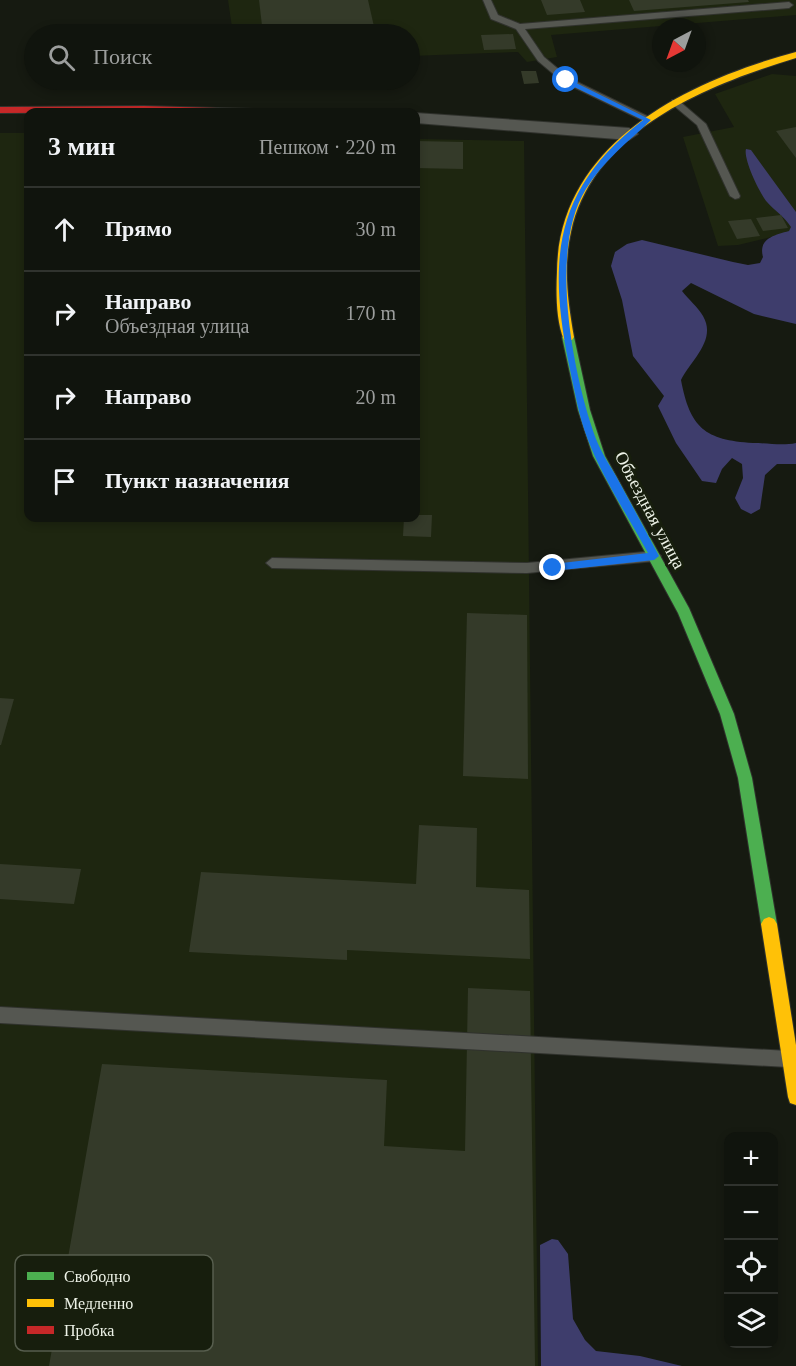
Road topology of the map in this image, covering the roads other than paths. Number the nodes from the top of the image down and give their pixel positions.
1 (487, 0) edge
2 (787, 3) edge
3 (796, 15) edge
4 (519, 27) junction
5 (796, 55) edge
6 (675, 102) junction
7 (0, 110) edge
8 (24, 110) edge
9 (420, 118) edge
10 (648, 120) junction
11 (629, 134) junction
12 (735, 196) dead end
13 (654, 556) junction
14 (272, 562) dead end
15 (0, 1015) edge
16 (790, 1059) junction
17 (796, 1097) edge

1 - 4 lane
2 - 3 lane
2 - 4 lane
4 - 10 lane
5 - 6 street, Объездная улица
6 - 10 street, Объездная улица
6 - 12 lane
7 - 8 street
9 - 11 street
10 - 11 street, Объездная улица
11 - 13 street, Объездная улица
13 - 14 lane
13 - 16 street, Объездная улица
15 - 16 lane
16 - 17 street, Объездная улица

